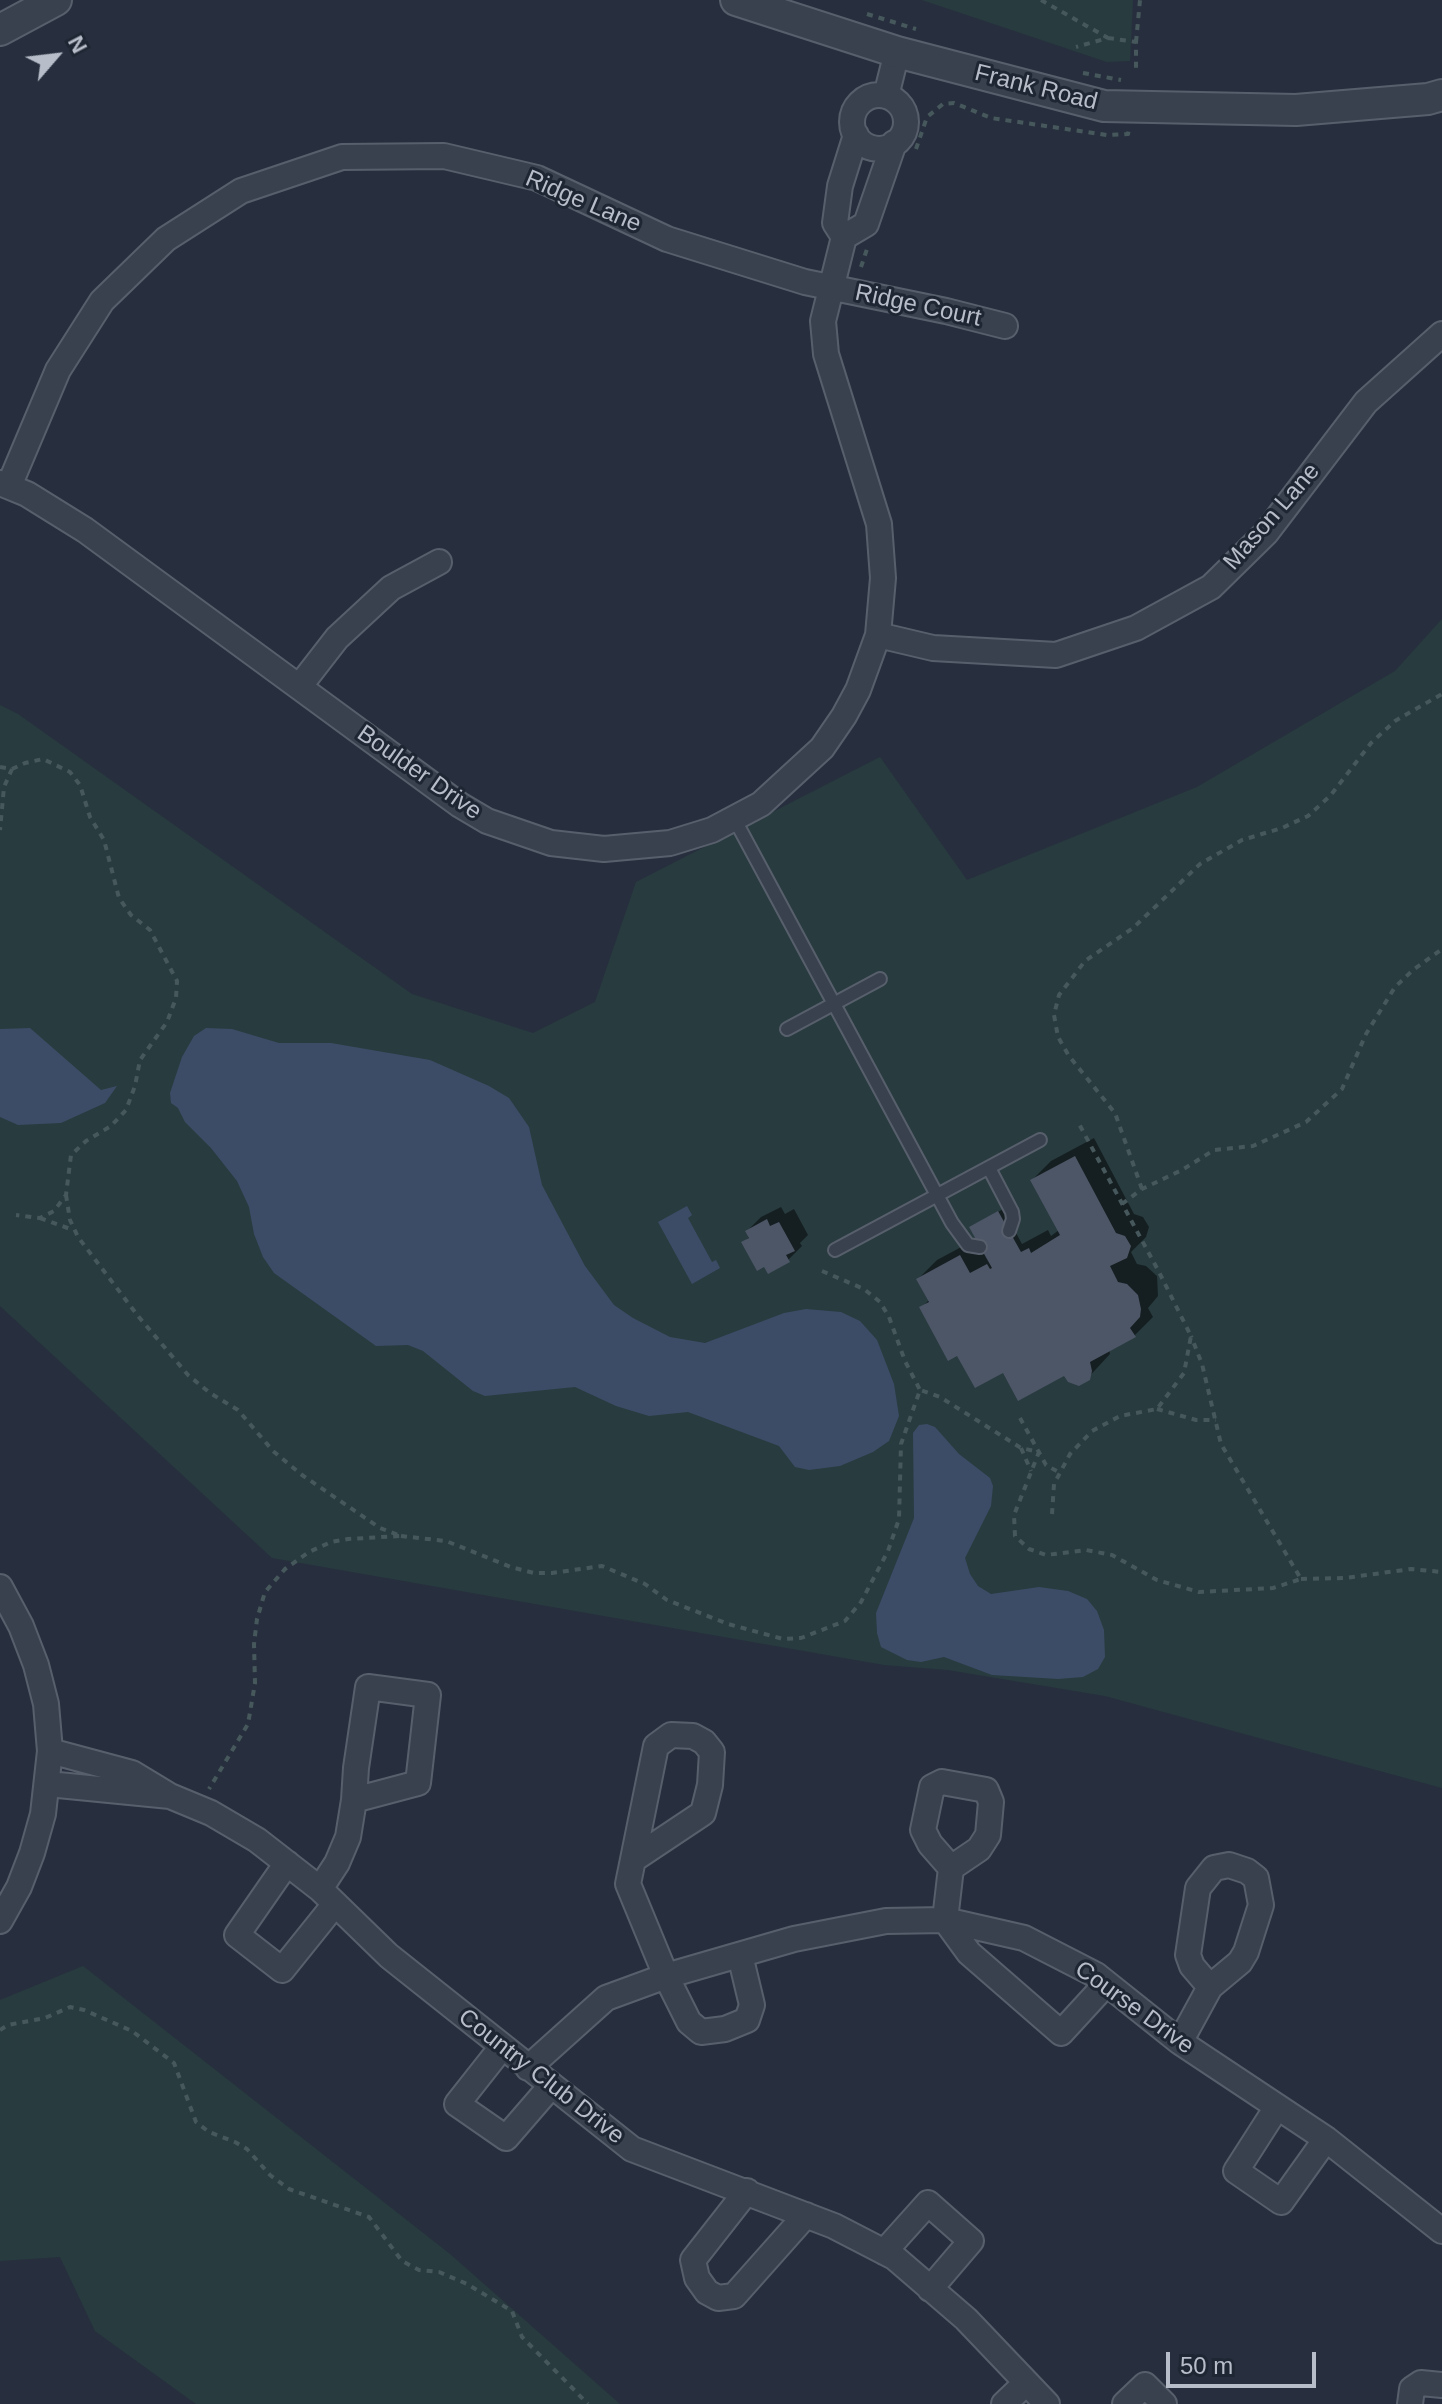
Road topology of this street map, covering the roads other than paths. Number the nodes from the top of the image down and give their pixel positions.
1 (56, 0) edge
2 (736, 0) edge
3 (0, 30) edge
4 (897, 52) junction
5 (1442, 95) edge
6 (886, 96) junction
7 (856, 135) junction
8 (903, 150) junction
9 (844, 237) junction
10 (831, 287) junction
11 (1005, 326) dead end
12 (1442, 334) edge
13 (5, 484) edge
14 (439, 562) dead end
15 (878, 635) junction
16 (299, 687) junction
17 (735, 820) junction
18 (880, 979) dead end
19 (834, 1004) junction
20 (787, 1029) dead end
21 (1040, 1140) dead end
22 (989, 1168) junction
23 (938, 1195) junction
24 (1009, 1231) dead end
25 (980, 1247) dead end
26 (835, 1250) dead end
27 (0, 1587) edge
28 (50, 1751) junction
29 (48, 1784) junction
30 (170, 1796) junction
31 (354, 1800) junction
32 (634, 1859) junction
33 (287, 1863) junction
34 (951, 1868) dead end
35 (328, 1896) junction
36 (945, 1920) junction
37 (0, 1921) edge
38 (740, 1955) junction
39 (666, 1976) junction
40 (1106, 1984) junction
41 (1210, 1987) junction
42 (1180, 2042) junction
43 (502, 2047) junction
44 (528, 2068) junction
45 (551, 2086) junction
46 (1277, 2107) junction
47 (1326, 2139) junction
48 (747, 2191) junction
49 (806, 2215) junction
50 (1442, 2231) edge
51 (884, 2252) junction
52 (930, 2289) junction
53 (1026, 2383) junction
54 (1442, 2385) edge
55 (1004, 2404) edge
56 (1047, 2404) edge
57 (1125, 2404) edge
58 (1164, 2404) edge
59 (1410, 2404) edge

1 - 3 street
2 - 4 street, Frank Road
4 - 5 street, Frank Road
4 - 6 street
6 - 7 street, Boulder Drive
6 - 8 street
7 - 8 street
7 - 9 street, Boulder Drive
8 - 9 street
9 - 10 street, Boulder Drive
10 - 11 street, Ridge Court
10 - 13 street, Ridge Lane
10 - 15 street, Boulder Drive
12 - 15 street, Mason Lane
13 - 16 street, Boulder Drive
14 - 16 street
15 - 17 street, Boulder Drive
16 - 17 street, Boulder Drive
17 - 19 lane
18 - 19 lane
19 - 20 lane
19 - 23 lane
21 - 22 lane
22 - 23 lane
22 - 24 lane
23 - 25 lane
23 - 26 lane
27 - 28 street
28 - 29 street
28 - 30 street, Country Club Drive
29 - 30 street, Country Club Drive
29 - 37 street
30 - 33 street, Country Club Drive
31 - 31 street
31 - 35 street
32 - 32 street
32 - 39 street
33 - 35 street, Country Club Drive
33 - 35 street
34 - 36 street
35 - 43 street, Country Club Drive
36 - 38 street, Course Drive
36 - 40 street, Course Drive
36 - 40 street
38 - 39 street, Course Drive
38 - 39 street
39 - 44 street, Course Drive
40 - 42 street, Course Drive
41 - 41 street
41 - 42 street
42 - 46 street, Course Drive
43 - 44 street, Country Club Drive
43 - 45 street
44 - 45 street, Country Club Drive
45 - 48 street, Country Club Drive
46 - 47 street, Course Drive
46 - 47 street
47 - 50 street, Course Drive
48 - 49 street, Country Club Drive
48 - 49 street
49 - 51 street, Country Club Drive
51 - 52 street, Country Club Drive
51 - 52 street
52 - 53 street, Country Club Drive
53 - 55 street
53 - 56 street, Country Club Drive
54 - 59 street
57 - 58 street

